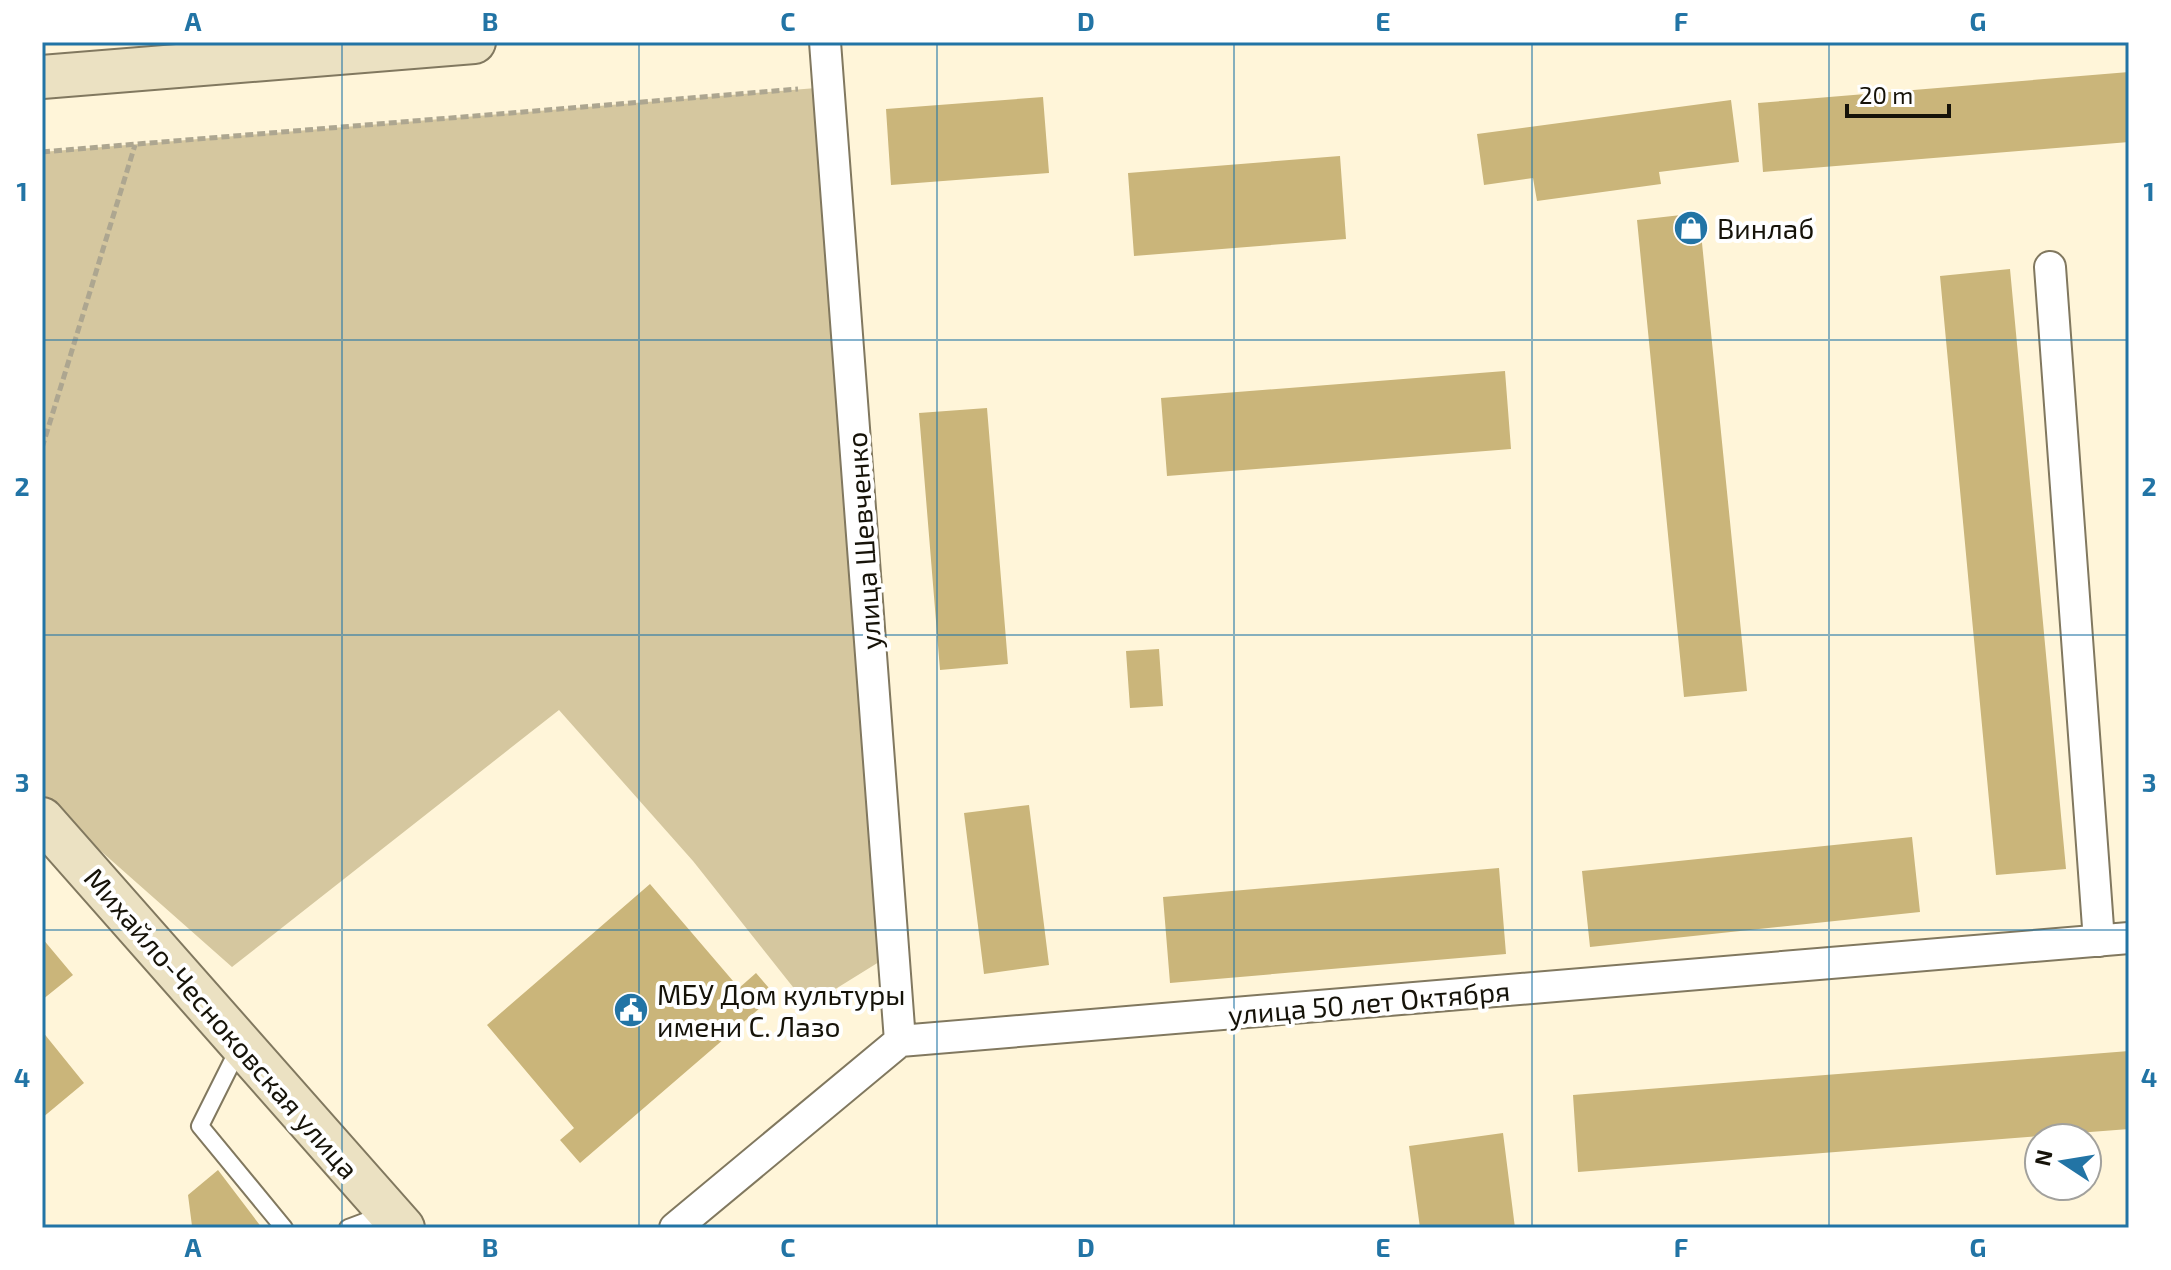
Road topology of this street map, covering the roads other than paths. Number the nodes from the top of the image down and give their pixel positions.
1 (474, 42) edge
2 (825, 42) edge
3 (42, 77) edge
4 (2050, 267) dead end
5 (42, 819) edge
6 (2129, 938) edge
7 (2099, 941) junction
8 (900, 1041) junction
9 (240, 1044) junction
10 (396, 1220) edge
11 (284, 1228) edge
12 (348, 1228) edge
13 (675, 1228) edge

1 - 3 main road
2 - 8 street, улица Шевченко
4 - 7 street
5 - 9 main road, Михайло-Чесноковская улица
6 - 7 street, улица 50 лет Октября
7 - 8 street, улица 50 лет Октября
8 - 13 street
9 - 10 main road, Михайло-Чесноковская улица
9 - 11 lane
10 - 12 lane

